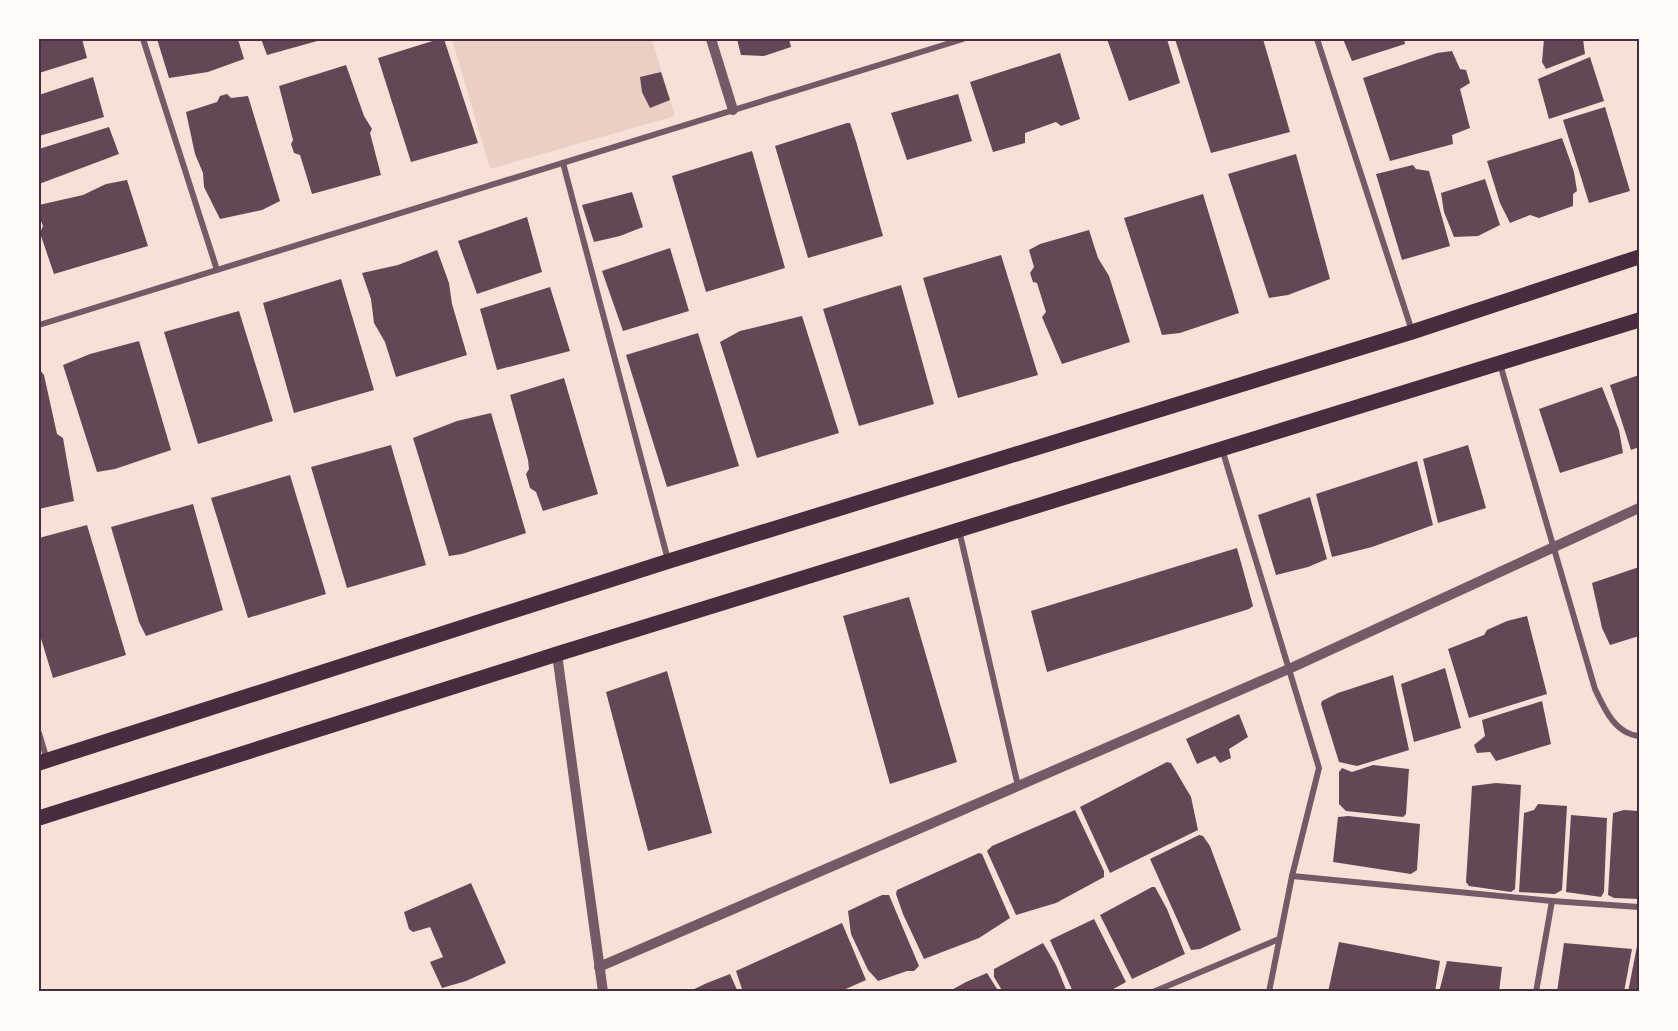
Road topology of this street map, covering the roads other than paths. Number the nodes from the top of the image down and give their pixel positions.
1 (144, 39) edge
2 (711, 39) edge
3 (963, 39) edge
4 (1317, 39) edge
5 (733, 110) junction
6 (563, 163) junction
7 (1639, 257) edge
8 (217, 270) junction
9 (1639, 320) edge
10 (39, 325) edge
11 (1412, 332) junction
12 (1500, 364) junction
13 (1222, 449) junction
14 (1639, 508) edge
15 (959, 530) junction
16 (1554, 548) junction
17 (669, 561) junction
18 (557, 654) junction
19 (1291, 668) junction
20 (39, 733) edge
21 (1639, 736) edge
22 (43, 762) edge
23 (1018, 786) junction
24 (39, 818) edge
25 (1292, 876) junction
26 (1552, 901) junction
27 (1639, 907) edge
28 (1279, 939) junction
29 (599, 967) junction
30 (603, 992) edge
31 (1153, 992) edge
32 (1269, 992) edge
33 (1536, 992) edge

1 - 8 street
2 - 5 street
3 - 5 street
4 - 11 street
5 - 6 street
6 - 8 street
6 - 17 street
7 - 11 main road
8 - 10 street
9 - 12 main road
11 - 17 main road
12 - 13 main road
12 - 16 street
13 - 15 main road
13 - 19 street
14 - 16 street
15 - 18 main road
15 - 23 street
16 - 19 street
16 - 21 street
17 - 22 main road
18 - 24 main road
18 - 29 street
19 - 23 street
19 - 25 street
20 - 22 street
23 - 29 street
25 - 26 street
25 - 28 street
26 - 27 street
26 - 33 street
28 - 31 street
28 - 32 street
29 - 30 street

